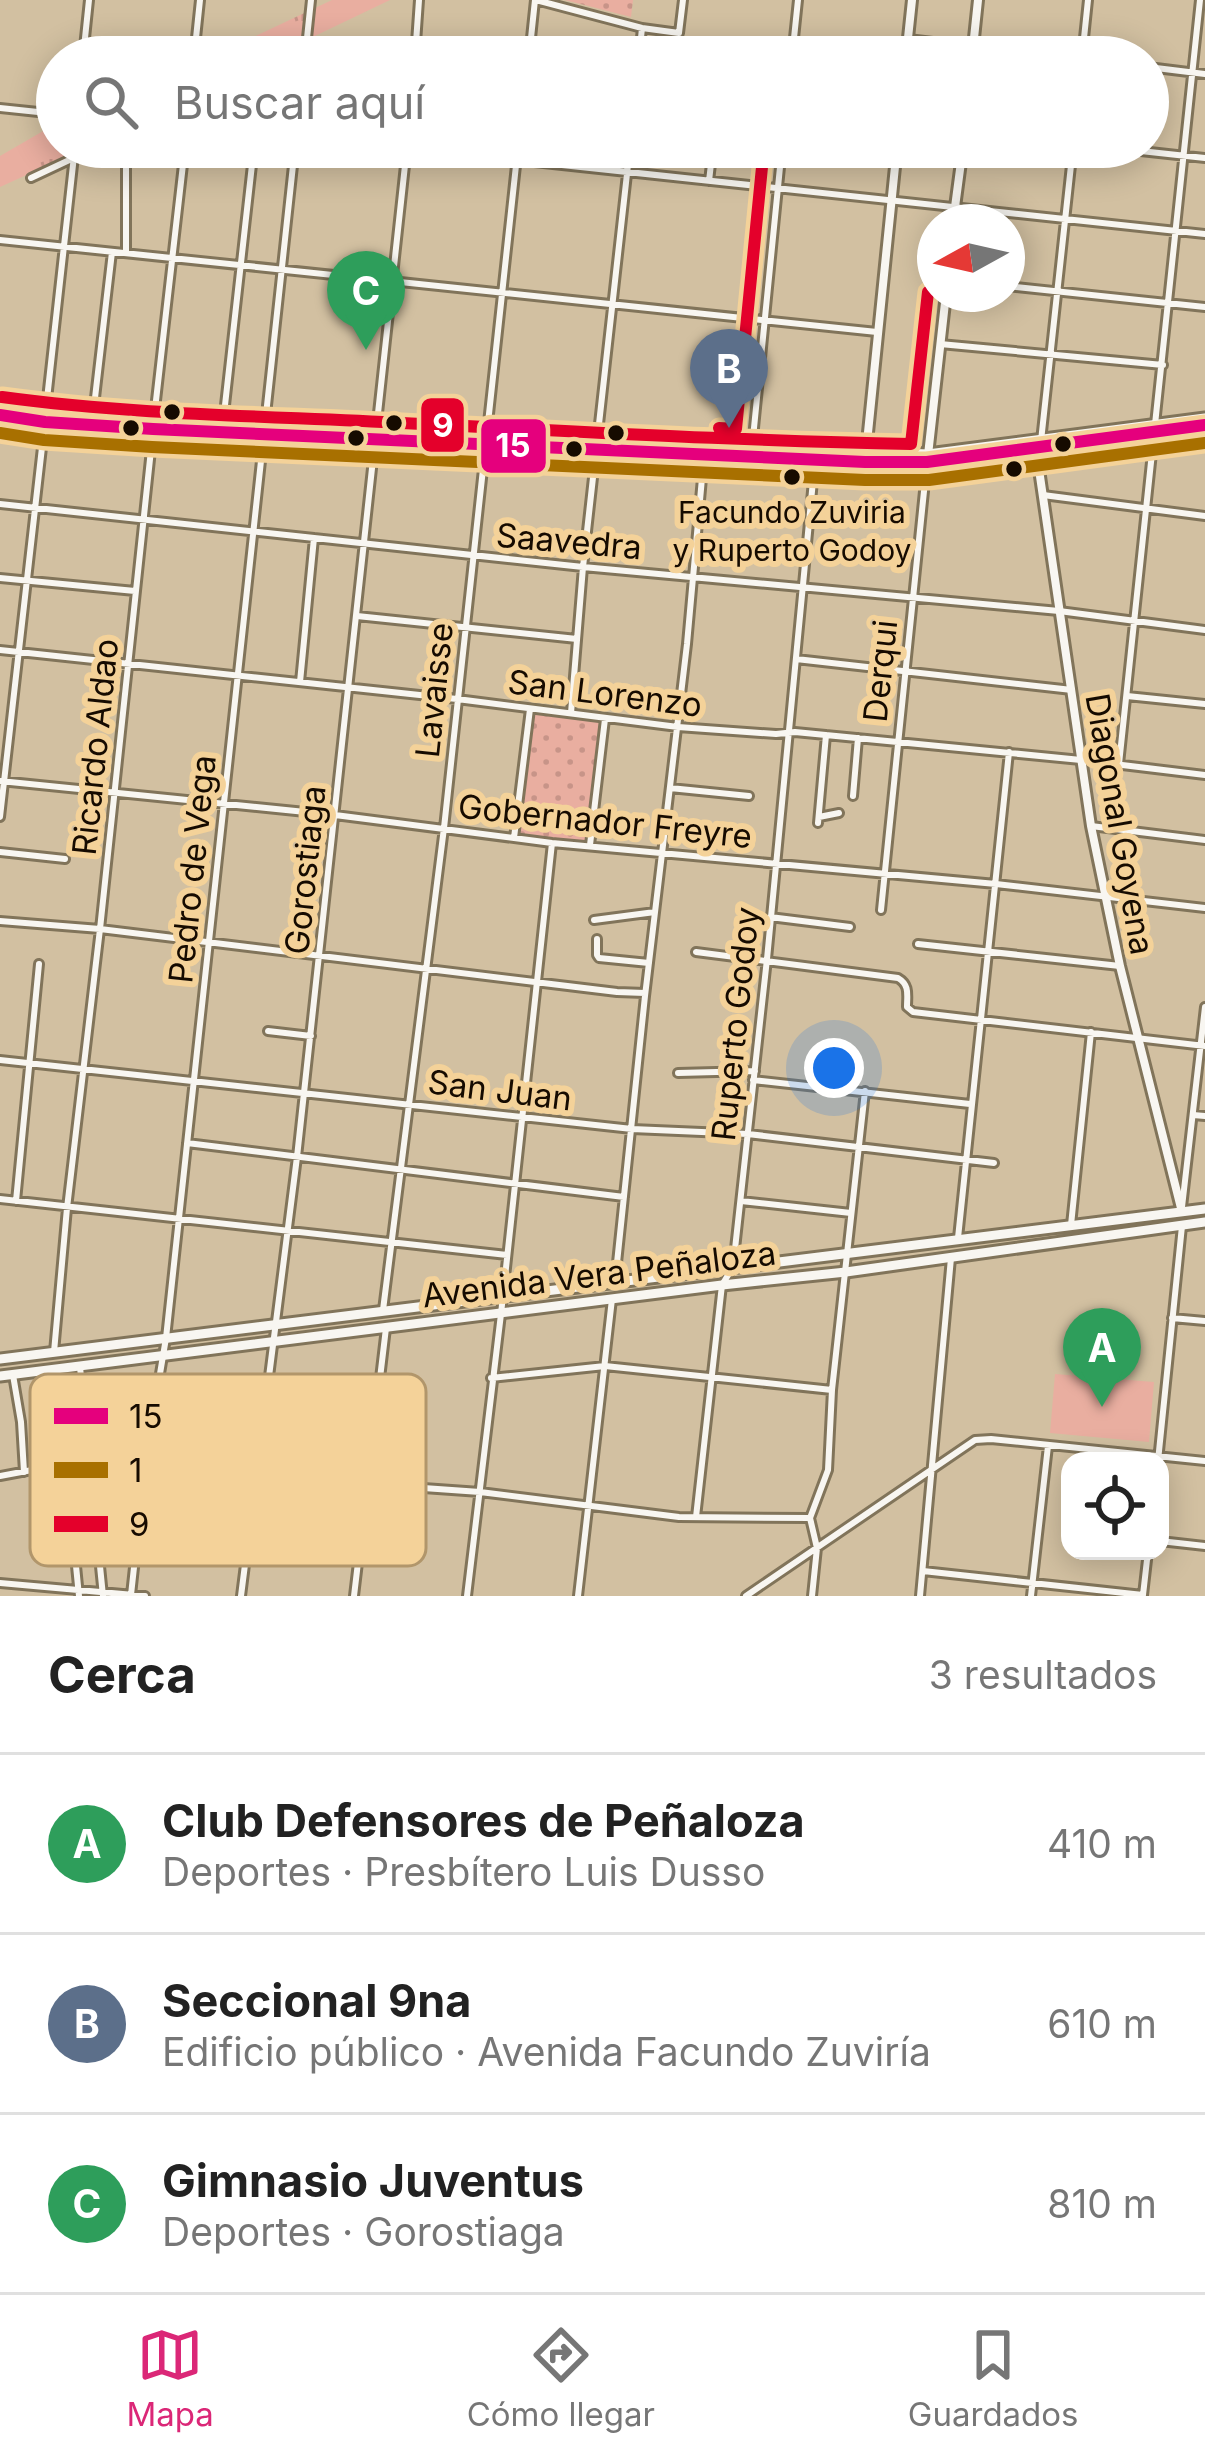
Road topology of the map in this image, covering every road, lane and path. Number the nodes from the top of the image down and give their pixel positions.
1 (89, 0) edge
2 (200, 0) edge
3 (311, 0) edge
4 (419, 0) edge
5 (536, 0) edge
6 (683, 0) edge
7 (798, 0) edge
8 (912, 0) edge
9 (978, 0) edge
10 (1088, 0) edge
11 (1200, 0) edge
12 (642, 28) junction
13 (85, 36) edge
14 (195, 36) edge
15 (307, 36) edge
16 (416, 36) edge
17 (532, 36) edge
18 (641, 36) edge
19 (795, 36) edge
20 (908, 36) edge
21 (974, 36) edge
22 (1084, 36) edge
23 (1169, 70) edge
24 (1192, 72) junction
25 (1205, 74) edge
26 (0, 108) edge
27 (36, 112) edge
28 (1169, 154) edge
29 (1184, 156) junction
30 (1205, 158) edge
31 (52, 168) edge
32 (73, 168) edge
33 (126, 168) edge
34 (183, 168) edge
35 (252, 168) edge
36 (293, 168) edge
37 (405, 168) edge
38 (516, 168) edge
39 (587, 168) edge
40 (627, 168) edge
41 (711, 168) edge
42 (780, 168) edge
43 (895, 168) edge
44 (960, 168) edge
45 (1071, 168) edge
46 (627, 172) junction
47 (31, 178) dead end
48 (709, 181) junction
49 (777, 190) junction
50 (891, 200) junction
51 (934, 204) edge
52 (955, 204) edge
53 (1025, 214) edge
54 (1065, 218) junction
55 (1176, 230) junction
56 (1205, 234) edge
57 (0, 241) edge
58 (64, 247) junction
59 (112, 251) junction
60 (126, 252) junction
61 (173, 256) junction
62 (242, 263) junction
63 (282, 268) junction
64 (392, 282) junction
65 (1025, 288) edge
66 (501, 292) junction
67 (1057, 292) junction
68 (611, 303) junction
69 (1169, 303) junction
70 (1205, 307) edge
71 (944, 312) edge
72 (763, 320) junction
73 (878, 332) junction
74 (940, 344) junction
75 (1050, 355) junction
76 (1163, 365) junction
77 (0, 405) edge
78 (0, 415) edge
79 (93, 415) junction
80 (45, 417) junction
81 (1205, 422) edge
82 (223, 423) junction
83 (153, 424) junction
84 (1156, 428) junction
85 (265, 430) junction
86 (375, 435) junction
87 (486, 440) junction
88 (596, 444) junction
89 (1038, 445) junction
90 (752, 448) junction
91 (705, 450) junction
92 (866, 457) junction
93 (927, 458) junction
94 (815, 460) junction
95 (1043, 495) junction
96 (0, 504) edge
97 (34, 507) junction
98 (1147, 510) junction
99 (1205, 516) edge
100 (144, 518) junction
101 (254, 532) junction
102 (314, 538) junction
103 (364, 544) junction
104 (473, 556) junction
105 (583, 567) junction
106 (693, 577) junction
107 (0, 578) edge
108 (26, 580) junction
109 (802, 587) junction
110 (135, 591) junction
111 (913, 598) junction
112 (1059, 611) junction
113 (357, 616) junction
114 (1135, 620) junction
115 (466, 626) junction
116 (1205, 629) edge
117 (577, 639) junction
118 (0, 650) edge
119 (18, 652) junction
120 (796, 659) junction
121 (126, 662) junction
122 (904, 670) junction
123 (237, 676) junction
124 (300, 682) junction
125 (349, 687) junction
126 (1072, 690) junction
127 (1127, 696) junction
128 (457, 699) junction
129 (1205, 704) edge
130 (530, 709) junction
131 (571, 713) junction
132 (605, 719) junction
133 (678, 727) junction
134 (788, 733) junction
135 (826, 735) junction
136 (858, 738) junction
137 (897, 742) junction
138 (1009, 752) junction
139 (1081, 760) junction
140 (1119, 764) junction
141 (1205, 776) edge
142 (2, 781) edge
143 (670, 788) junction
144 (116, 792) junction
145 (749, 796) dead end
146 (853, 796) dead end
147 (224, 803) junction
148 (839, 812) dead end
149 (335, 815) junction
150 (0, 817) edge
151 (1091, 826) junction
152 (444, 828) junction
153 (514, 838) junction
154 (1205, 840) edge
155 (552, 842) junction
156 (590, 845) junction
157 (662, 851) junction
158 (0, 852) edge
159 (65, 859) dead end
160 (774, 864) junction
161 (885, 875) junction
162 (996, 884) junction
163 (1104, 896) junction
164 (1205, 908) edge
165 (881, 910) dead end
166 (656, 913) junction
167 (770, 917) junction
168 (595, 920) dead end
169 (0, 921) edge
170 (850, 927) dead end
171 (100, 929) junction
172 (597, 939) dead end
173 (209, 944) junction
174 (919, 944) dead end
175 (989, 951) junction
176 (696, 952) dead end
177 (320, 956) junction
178 (767, 959) junction
179 (649, 962) junction
180 (39, 964) dead end
181 (1120, 966) junction
182 (426, 968) junction
183 (537, 981) junction
184 (645, 993) junction
185 (1205, 1007) edge
186 (980, 1022) junction
187 (268, 1031) dead end
188 (1091, 1032) junction
189 (311, 1036) junction
190 (1138, 1038) junction
191 (1203, 1046) edge
192 (0, 1060) edge
193 (30, 1063) junction
194 (83, 1070) junction
195 (678, 1073) dead end
196 (754, 1075) junction
197 (194, 1080) junction
198 (865, 1091) junction
199 (304, 1092) junction
200 (410, 1103) junction
201 (972, 1105) junction
202 (1193, 1115) junction
203 (1205, 1116) edge
204 (521, 1118) junction
205 (632, 1130) junction
206 (748, 1134) junction
207 (186, 1143) junction
208 (858, 1146) junction
209 (297, 1157) junction
210 (965, 1158) junction
211 (994, 1163) dead end
212 (402, 1169) junction
213 (514, 1183) junction
214 (624, 1197) junction
215 (0, 1199) edge
216 (16, 1201) junction
217 (740, 1201) junction
218 (68, 1208) junction
219 (1205, 1209) edge
220 (1182, 1212) junction
221 (851, 1213) junction
222 (178, 1218) junction
223 (1205, 1222) edge
224 (1182, 1225) junction
225 (1071, 1227) junction
226 (289, 1231) junction
227 (393, 1241) junction
228 (957, 1242) junction
229 (507, 1255) junction
230 (847, 1256) junction
231 (951, 1258) junction
232 (733, 1267) junction
233 (846, 1272) junction
234 (615, 1282) junction
235 (722, 1285) junction
236 (502, 1297) junction
237 (611, 1299) junction
238 (383, 1310) junction
239 (501, 1314) junction
240 (1172, 1318) junction
241 (1205, 1322) edge
242 (276, 1326) junction
243 (386, 1328) junction
244 (166, 1338) junction
245 (272, 1343) junction
246 (54, 1352) junction
247 (161, 1357) junction
248 (0, 1360) edge
249 (80, 1366) junction
250 (605, 1366) junction
251 (81, 1374) edge
252 (158, 1374) edge
253 (268, 1374) edge
254 (380, 1374) edge
255 (13, 1375) junction
256 (0, 1376) edge
257 (712, 1377) junction
258 (491, 1378) junction
259 (832, 1390) junction
260 (1048, 1446) junction
261 (1103, 1452) edge
262 (1159, 1452) edge
263 (1169, 1458) edge
264 (1205, 1460) edge
265 (932, 1468) junction
266 (30, 1471) edge
267 (24, 1472) junction
268 (0, 1476) edge
269 (426, 1488) edge
270 (480, 1492) junction
271 (586, 1507) junction
272 (696, 1517) junction
273 (810, 1518) junction
274 (1169, 1542) edge
275 (1205, 1546) edge
276 (817, 1548) junction
277 (1147, 1560) edge
278 (245, 1566) edge
279 (357, 1566) edge
280 (923, 1571) junction
281 (1033, 1582) junction
282 (0, 1583) edge
283 (79, 1593) edge
284 (103, 1595) edge
285 (130, 1595) edge
286 (1143, 1595) edge
287 (145, 1596) edge
288 (242, 1596) edge
289 (354, 1596) edge
290 (467, 1596) edge
291 (578, 1596) edge
292 (746, 1596) edge
293 (812, 1596) edge
294 (920, 1596) edge
295 (1031, 1596) edge

1 - 13 street
2 - 14 street
3 - 15 street
4 - 16 street
5 - 12 street
5 - 17 street
6 - 12 street
7 - 19 street
8 - 20 street
9 - 21 street
10 - 22 street
11 - 24 street
12 - 18 street
23 - 24 street
24 - 25 street
24 - 29 street
26 - 27 street
28 - 29 street
29 - 30 street
29 - 55 street
31 - 47 street
32 - 58 street
33 - 60 street
34 - 61 street, Ricardo Aldao
35 - 62 street
36 - 63 street, Pedro de Vega
37 - 64 street, Gorostiaga
38 - 66 street, Lavaisse
39 - 46 street
40 - 46 street
41 - 48 street
42 - 49 street
43 - 50 street
44 - 52 street
45 - 54 street
46 - 48 street
46 - 68 street
48 - 49 street
49 - 50 street
49 - 72 street
50 - 51 street
50 - 73 street
53 - 54 street
54 - 55 street
54 - 67 street
55 - 56 street
55 - 69 street
57 - 58 street
58 - 59 street
58 - 80 street
59 - 60 street
59 - 79 street
60 - 61 street
61 - 62 street
61 - 83 street, Ricardo Aldao
62 - 63 street
62 - 82 street
63 - 64 street
63 - 85 street, Pedro de Vega
64 - 66 street
64 - 86 street, Gorostiaga
65 - 67 street
66 - 68 street
66 - 87 street, Lavaisse
67 - 69 street
67 - 75 street
68 - 72 street
68 - 88 street
69 - 70 street
69 - 76 street
71 - 74 street, Derqui
72 - 73 street
72 - 90 street
73 - 92 street
74 - 75 street
74 - 93 street, Derqui
75 - 76 street
75 - 89 street
76 - 84 street
77 - 80 main road
78 - 80 main road
79 - 80 main road
79 - 83 main road
80 - 83 main road
80 - 97 street
81 - 84 main road
82 - 83 main road
82 - 85 main road
83 - 85 main road
83 - 100 street, Ricardo Aldao
84 - 89 main road
84 - 98 street
85 - 86 main road
85 - 101 street, Pedro de Vega
86 - 87 main road
86 - 103 street, Gorostiaga
87 - 88 main road
87 - 104 street, Lavaisse
88 - 91 main road
88 - 105 street
89 - 93 main road
89 - 95 street, Diagonal Goyena
90 - 91 main road
90 - 92 main road
91 - 94 main road
91 - 106 street
92 - 93 main road
92 - 94 main road
93 - 111 street, Derqui
94 - 109 street, Ruperto Godoy
95 - 98 street
95 - 112 street, Diagonal Goyena
96 - 97 street, Saavedra
97 - 100 street, Saavedra
97 - 108 street
98 - 99 street
98 - 114 street
100 - 101 street, Saavedra
100 - 110 street, Ricardo Aldao
101 - 102 street, Saavedra
101 - 123 street, Pedro de Vega
102 - 103 street, Saavedra
102 - 124 street
103 - 104 street, Saavedra
103 - 113 street, Gorostiaga
104 - 105 street, Saavedra
104 - 115 street, Lavaisse
105 - 106 street, Saavedra
105 - 117 street
106 - 109 street, Saavedra
106 - 133 street
107 - 108 street
108 - 110 street
108 - 119 street
109 - 111 street, Saavedra
109 - 120 street, Ruperto Godoy
110 - 121 street, Ricardo Aldao
111 - 112 street, Saavedra
111 - 122 street, Derqui
112 - 114 street, Saavedra
112 - 126 street, Diagonal Goyena
113 - 115 street
113 - 125 street, Gorostiaga
114 - 116 street, Saavedra
114 - 127 street
115 - 117 street
115 - 128 street, Lavaisse
117 - 131 street
118 - 119 street, San Lorenzo
119 - 121 street, San Lorenzo
119 - 142 street
120 - 122 street
120 - 134 street, Ruperto Godoy
121 - 123 street, San Lorenzo
121 - 144 street, Ricardo Aldao
122 - 126 street
122 - 137 street, Derqui
123 - 124 street, San Lorenzo
123 - 147 street, Pedro de Vega
124 - 125 street, San Lorenzo
125 - 128 street, San Lorenzo
125 - 149 street, Gorostiaga
126 - 139 street, Diagonal Goyena
127 - 129 street
127 - 140 street
128 - 130 street, San Lorenzo
128 - 152 street, Lavaisse
130 - 131 street, San Lorenzo
130 - 153 street
131 - 132 street, San Lorenzo
132 - 133 street, San Lorenzo
132 - 156 street
133 - 134 street, San Lorenzo
133 - 143 street
134 - 135 street, San Lorenzo
134 - 160 street, Ruperto Godoy
135 - 136 street, San Lorenzo
135 - 148 street
136 - 137 street, San Lorenzo
136 - 146 street
137 - 138 street, San Lorenzo
137 - 161 street, Derqui
138 - 139 street, San Lorenzo
138 - 162 street
139 - 140 street, San Lorenzo
139 - 151 street, Diagonal Goyena
140 - 141 street, San Lorenzo
142 - 144 street, Gobernador Freyre
142 - 150 street
143 - 145 street
143 - 157 street
144 - 147 street, Gobernador Freyre
144 - 171 street, Ricardo Aldao
147 - 149 street, Gobernador Freyre
147 - 173 street, Pedro de Vega
149 - 152 street, Gobernador Freyre
149 - 177 street, Gorostiaga
151 - 154 street
151 - 163 street, Diagonal Goyena
152 - 153 street, Gobernador Freyre
152 - 182 street, Lavaisse
153 - 155 street, Gobernador Freyre
155 - 156 street, Gobernador Freyre
155 - 183 street
156 - 157 street, Gobernador Freyre
157 - 160 street, Gobernador Freyre
157 - 166 street
158 - 159 street
160 - 161 street, Gobernador Freyre
160 - 167 street, Ruperto Godoy
161 - 162 street, Gobernador Freyre
161 - 165 street, Derqui
162 - 163 street, Gobernador Freyre
162 - 175 street
163 - 164 street, Gobernador Freyre
163 - 181 street, Diagonal Goyena
166 - 168 street
166 - 179 street
167 - 170 street
167 - 178 street, Ruperto Godoy
169 - 171 street
171 - 173 street
171 - 194 street, Ricardo Aldao
172 - 179 street
173 - 177 street
173 - 197 street, Pedro de Vega
174 - 175 street
175 - 181 street
175 - 186 street
176 - 178 street
177 - 182 street
177 - 189 street, Gorostiaga
178 - 186 street
178 - 196 street, Ruperto Godoy
179 - 184 street
180 - 193 street
181 - 190 street, Diagonal Goyena
182 - 183 street
182 - 200 street, Lavaisse
183 - 184 street
183 - 204 street
184 - 205 street
185 - 191 street
186 - 188 street
186 - 201 street
187 - 189 street
188 - 190 street
188 - 225 street
189 - 199 street, Gorostiaga
190 - 191 street
190 - 220 street, Diagonal Goyena
191 - 202 street
192 - 193 street, San Juan
193 - 194 street, San Juan
193 - 216 street
194 - 197 street, San Juan
194 - 218 street, Ricardo Aldao
195 - 196 street
196 - 198 street
196 - 206 street, Ruperto Godoy
197 - 199 street, San Juan
197 - 207 street, Pedro de Vega
198 - 201 street
198 - 208 street
199 - 200 street, San Juan
199 - 209 street, Gorostiaga
200 - 204 street, San Juan
200 - 212 street, Lavaisse
201 - 210 street
202 - 203 street
202 - 220 street
204 - 205 street, San Juan
204 - 213 street
205 - 206 street, San Juan
205 - 214 street
206 - 208 street, San Juan
206 - 217 street, Ruperto Godoy
207 - 209 street
207 - 222 street, Pedro de Vega
208 - 210 street, San Juan
208 - 221 street
209 - 212 street
209 - 226 street, Gorostiaga
210 - 211 street, San Juan
210 - 228 street
212 - 213 street
212 - 227 street, Lavaisse
213 - 214 street
213 - 229 street
214 - 234 street
215 - 216 street
216 - 218 street
217 - 221 street
217 - 232 street, Ruperto Godoy
218 - 222 street
218 - 246 street, Ricardo Aldao
219 - 220 main road, Avenida Vera Peñaloza
220 - 224 street
220 - 225 main road, Avenida Vera Peñaloza
221 - 230 street
222 - 226 street
222 - 244 street, Pedro de Vega
223 - 224 main road, Avenida Vera Peñaloza
224 - 231 main road, Avenida Vera Peñaloza
224 - 240 street
225 - 228 main road, Avenida Vera Peñaloza
226 - 227 street
226 - 242 street, Gorostiaga
227 - 229 street
227 - 238 street, Lavaisse
228 - 230 main road, Avenida Vera Peñaloza
229 - 236 street
230 - 232 main road, Avenida Vera Peñaloza
230 - 233 street
231 - 233 main road, Avenida Vera Peñaloza
231 - 265 street
232 - 234 main road, Avenida Vera Peñaloza
232 - 235 street, Ruperto Godoy
233 - 235 main road, Avenida Vera Peñaloza
233 - 259 street
234 - 236 main road, Avenida Vera Peñaloza
235 - 237 main road, Avenida Vera Peñaloza
235 - 257 street, Ruperto Godoy
236 - 238 main road, Avenida Vera Peñaloza
236 - 239 street
237 - 239 main road, Avenida Vera Peñaloza
237 - 250 street
238 - 242 main road, Avenida Vera Peñaloza
239 - 243 main road, Avenida Vera Peñaloza
239 - 258 street
240 - 241 street
240 - 262 street
242 - 244 main road, Avenida Vera Peñaloza
242 - 245 street, Gorostiaga
243 - 245 main road, Avenida Vera Peñaloza
243 - 254 street
244 - 246 main road, Avenida Vera Peñaloza
244 - 247 street, Pedro de Vega
245 - 247 main road, Avenida Vera Peñaloza
245 - 253 street, Gorostiaga
246 - 248 main road, Avenida Vera Peñaloza
247 - 249 main road, Avenida Vera Peñaloza
247 - 252 street, Pedro de Vega
249 - 251 street
249 - 255 main road, Avenida Vera Peñaloza
250 - 257 street
250 - 258 street
250 - 271 street
255 - 256 main road, Avenida Vera Peñaloza
255 - 267 street
257 - 259 street
257 - 272 street, Ruperto Godoy
258 - 270 street
259 - 273 street
260 - 261 street
260 - 265 street
260 - 281 street
263 - 264 street
265 - 276 street
265 - 280 street
266 - 267 street
267 - 268 street
269 - 270 street
270 - 271 street
270 - 290 street
271 - 272 street
271 - 291 street
272 - 273 street
273 - 276 street
274 - 275 street
276 - 292 street
276 - 293 street
277 - 286 street
278 - 288 street, Gorostiaga
279 - 289 street
280 - 281 street
280 - 294 street
281 - 286 street
281 - 295 street
282 - 283 street
283 - 284 street
284 - 285 street
285 - 287 street

